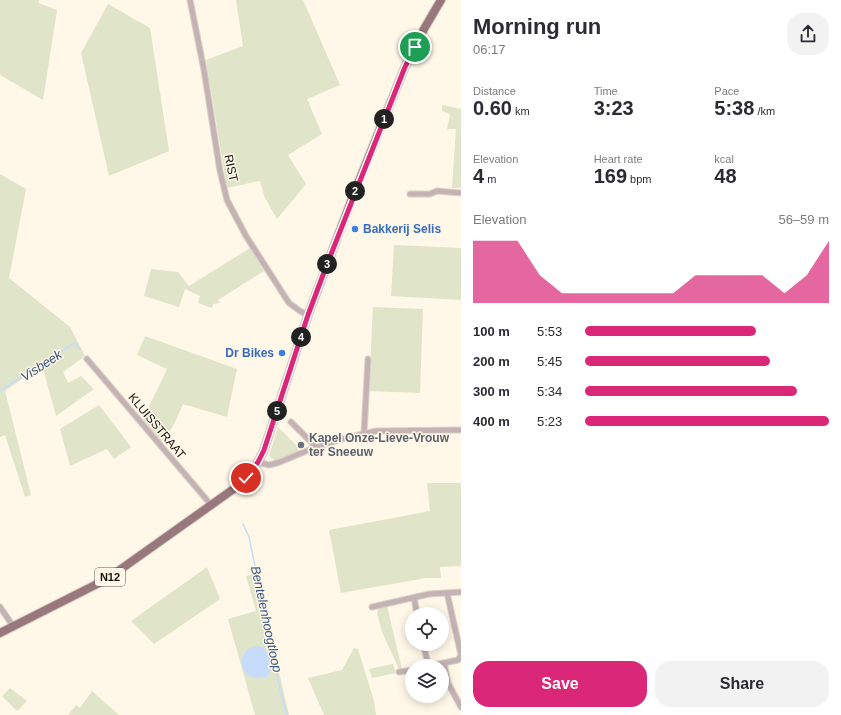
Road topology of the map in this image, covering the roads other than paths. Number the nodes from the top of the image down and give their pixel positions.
1 (190, 0) edge
2 (441, 0) edge
3 (461, 193) edge
4 (410, 194) dead end
5 (308, 315) junction
6 (87, 358) dead end
7 (368, 359) dead end
8 (291, 422) dead end
9 (461, 430) edge
10 (364, 433) junction
11 (316, 447) junction
12 (258, 462) junction
13 (212, 506) junction
14 (461, 592) edge
15 (448, 593) junction
16 (414, 598) junction
17 (0, 607) edge
18 (372, 607) dead end
19 (416, 607) edge
20 (13, 626) junction
21 (0, 631) edge
22 (425, 651) edge
23 (427, 659) dead end
24 (449, 662) edge
25 (405, 671) edge
26 (399, 672) dead end
27 (449, 685) edge
28 (461, 707) edge

1 - 5 street, RIST
2 - 5 main road, N12
3 - 4 street
5 - 12 main road, N12
6 - 13 street, KLUISSTRAAT
7 - 10 street
8 - 11 street
9 - 10 street
10 - 11 street
11 - 12 street
12 - 13 main road, N12
13 - 20 main road, N12
14 - 15 street
15 - 16 street
15 - 24 street
16 - 18 street
16 - 19 street
17 - 20 street
20 - 21 main road, N12
22 - 23 street
25 - 26 street
27 - 28 street

